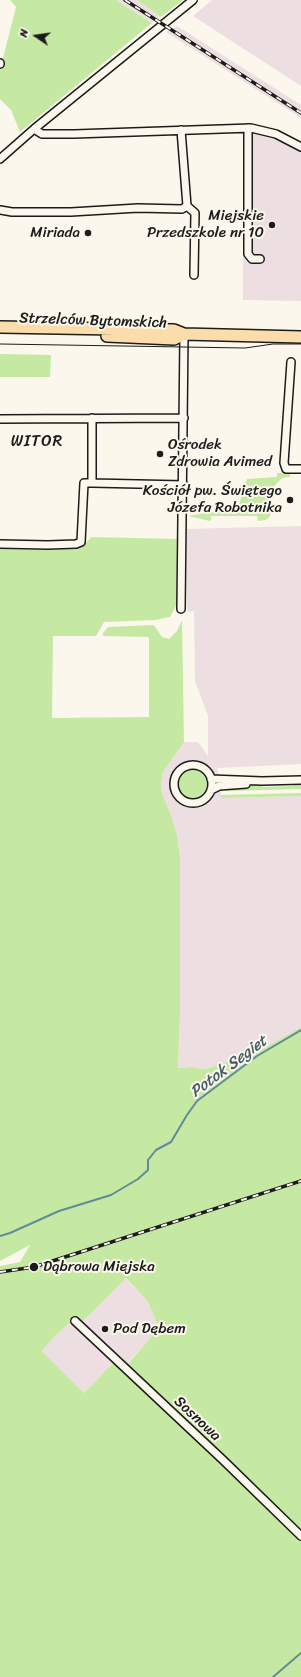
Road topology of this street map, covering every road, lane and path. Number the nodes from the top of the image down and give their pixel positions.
1 (194, 0) edge
2 (248, 128) junction
3 (34, 129) junction
4 (180, 130) junction
5 (301, 147) edge
6 (0, 159) edge
7 (187, 206) junction
8 (0, 210) edge
9 (260, 259) dead end
10 (194, 275) dead end
11 (0, 327) edge
12 (0, 333) edge
13 (184, 334) junction
14 (301, 337) edge
15 (291, 362) dead end
16 (92, 418) junction
17 (184, 418) junction
18 (0, 419) edge
19 (301, 469) edge
20 (92, 483) junction
21 (184, 485) junction
22 (0, 544) edge
23 (182, 609) dead end
24 (211, 779) junction
25 (301, 780) edge
26 (262, 781) junction
27 (210, 790) junction
28 (75, 1321) dead end
29 (301, 1536) edge

1 - 3 street
2 - 4 street
2 - 5 street
2 - 9 street
3 - 4 street
3 - 6 street
4 - 7 street
7 - 8 street
7 - 10 street
11 - 13 highway, Strzelców Bytomskich
12 - 13 highway, Strzelców Bytomskich
13 - 14 highway, Strzelców Bytomskich
13 - 17 street, Strzelców Bytomskich
15 - 19 street
16 - 17 street
16 - 18 street
16 - 20 street
17 - 21 street, Strzelców Bytomskich
20 - 21 street
20 - 22 street
21 - 23 street, Strzelców Bytomskich
24 - 26 street
24 - 27 street
24 - 27 street
25 - 26 street
26 - 27 street
28 - 29 street, Sosnowa

